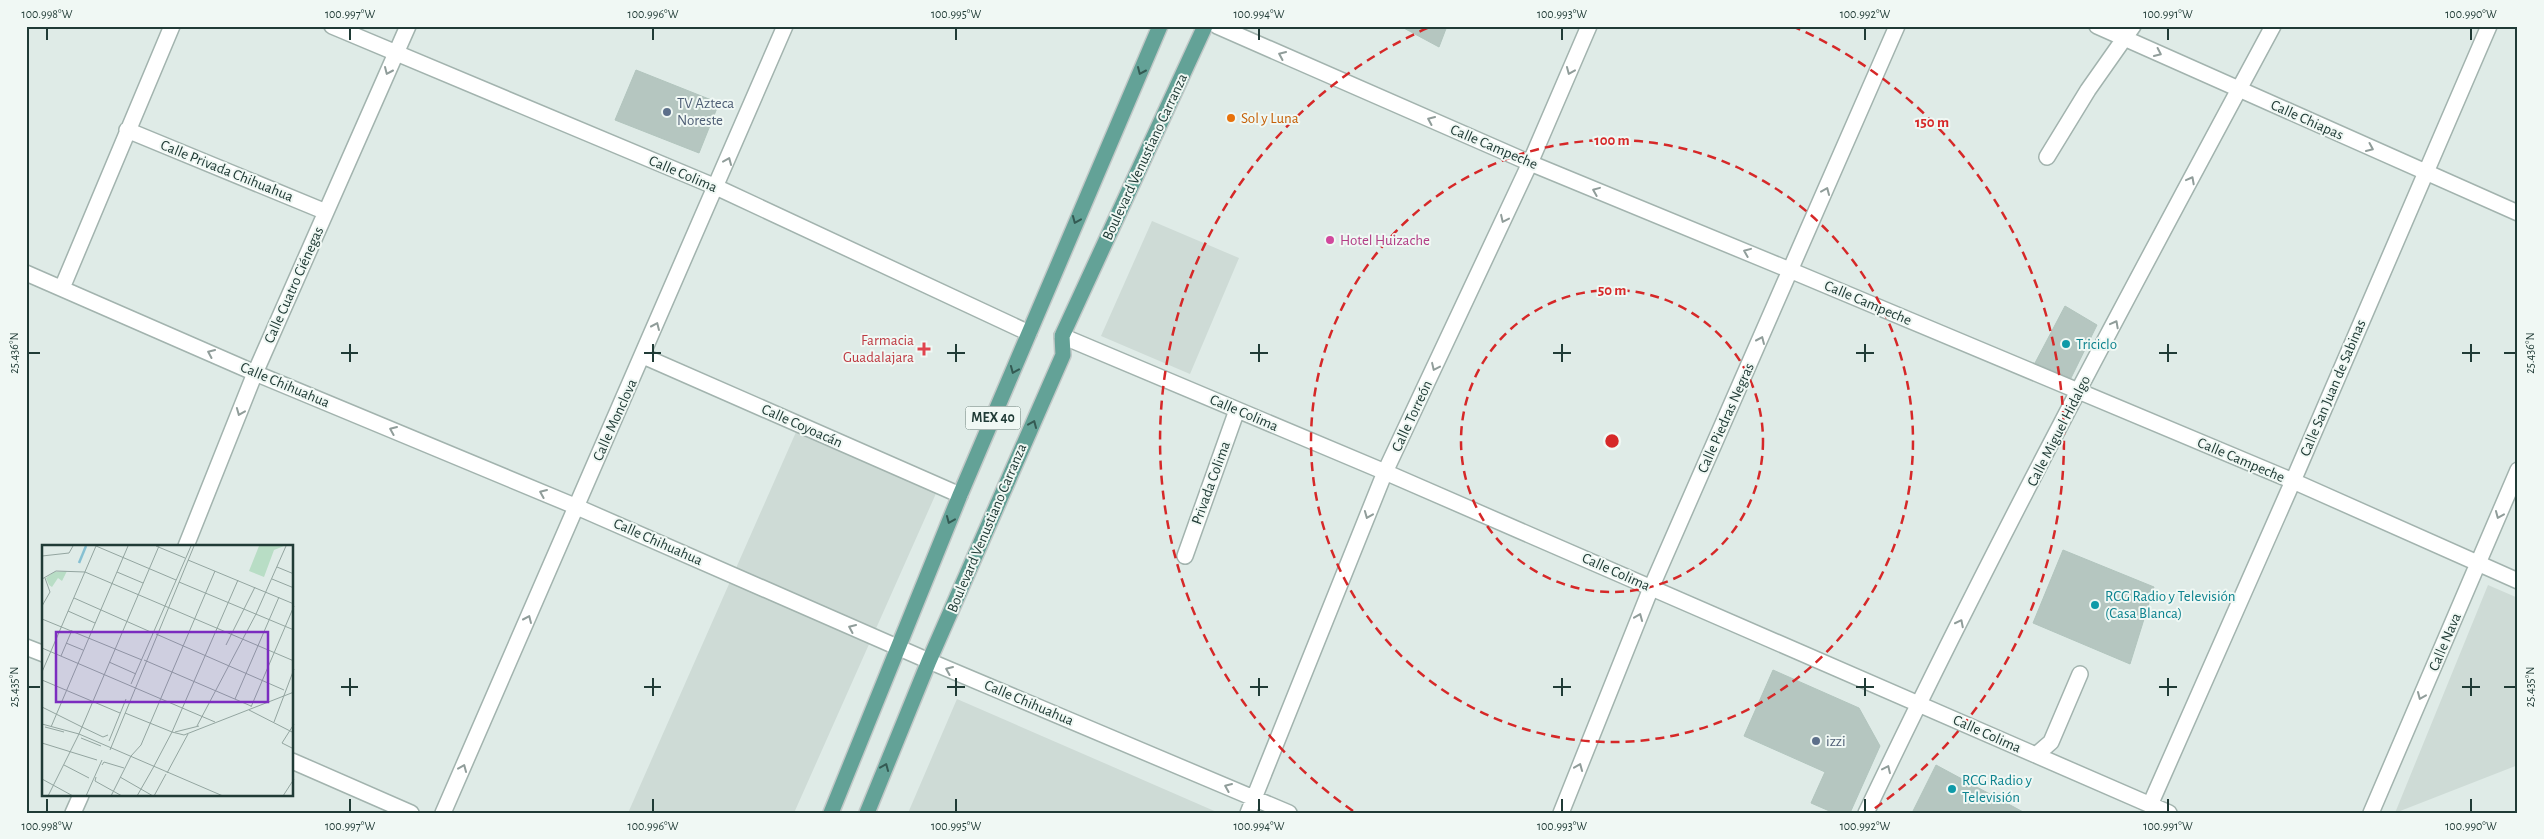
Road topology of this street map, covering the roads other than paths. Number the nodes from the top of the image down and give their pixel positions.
1 (172, 26) edge
2 (332, 26) edge
3 (408, 26) edge
4 (785, 26) edge
5 (1160, 26) edge
6 (1206, 26) edge
7 (1217, 26) edge
8 (1589, 26) edge
9 (1897, 26) edge
10 (2097, 26) edge
11 (2273, 26) edge
12 (2489, 26) edge
13 (2129, 32) edge
14 (397, 52) junction
15 (2239, 90) junction
16 (127, 130) junction
17 (2047, 157) dead end
18 (1530, 164) junction
19 (2425, 172) junction
20 (716, 188) junction
21 (326, 212) junction
22 (2518, 213) edge
23 (1792, 271) junction
24 (26, 272) edge
25 (62, 288) junction
26 (1029, 333) junction
27 (1062, 336) junction
28 (643, 356) junction
29 (255, 373) junction
30 (2079, 392) junction
31 (1237, 410) junction
32 (2518, 470) edge
33 (1386, 472) junction
34 (2293, 481) junction
35 (960, 495) junction
36 (577, 506) junction
37 (186, 545) edge
38 (1185, 556) dead end
39 (2479, 563) junction
40 (2518, 581) edge
41 (1651, 588) junction
42 (26, 647) edge
43 (897, 647) junction
44 (42, 653) edge
45 (929, 661) junction
46 (2080, 674) dead end
47 (1918, 704) junction
48 (2036, 755) junction
49 (294, 762) edge
50 (81, 796) edge
51 (1254, 798) junction
52 (2150, 805) junction
53 (73, 813) edge
54 (410, 813) edge
55 (443, 813) edge
56 (831, 813) edge
57 (867, 813) edge
58 (1248, 813) edge
59 (1289, 813) edge
60 (1561, 813) edge
61 (1866, 813) edge
62 (2169, 813) edge
63 (2371, 813) edge

1 - 16 street
2 - 14 street, Calle Colima
3 - 14 street, Calle Cuatro Ciénegas
20 -> 4 street, Calle Monclova
5 -> 26 main road, MEX 40
6 - 27 main road, Boulevard Venustiano Carranza / MEX 40
18 -> 7 street, Calle Campeche
8 -> 18 street, Calle Torreón
23 -> 9 street, Calle Piedras Negras
10 - 13 street, Calle Chiapas
11 - 15 street, Calle Miguel Hidalgo
12 - 19 street, Calle San Juan de Sabinas
13 -> 15 street, Calle Chiapas
13 - 17 street
14 - 20 street, Calle Colima
14 -> 21 street, Calle Cuatro Ciénegas
15 -> 19 street, Calle Chiapas
30 -> 15 street, Calle Miguel Hidalgo
16 - 21 street, Calle Privada Chihuahua
16 - 25 street
23 -> 18 street, Calle Campeche
18 -> 33 street, Calle Torreón
19 - 22 street, Calle Chiapas
19 - 34 street, Calle San Juan de Sabinas
20 - 26 street, Calle Colima
28 -> 20 street, Calle Monclova
21 - 29 street, Calle Cuatro Ciénegas
23 - 30 street, Calle Campeche
41 -> 23 street, Calle Piedras Negras
24 - 25 street, Calle Chihuahua
29 -> 25 street, Calle Chihuahua
26 -> 35 main road, MEX 40
27 - 31 street, Calle Colima
45 -> 27 main road, Boulevard Venustiano Carranza / MEX 40
28 - 35 street, Calle Coyoacán
28 - 36 street, Calle Monclova
36 -> 29 street, Calle Chihuahua
29 -> 37 street, Calle Cuatro Ciénegas
30 - 34 street, Calle Campeche
47 -> 30 street, Calle Miguel Hidalgo
31 - 33 street, Calle Colima
31 - 38 street, Privada Colima
32 -> 39 street, Calle Nava
33 - 41 street, Calle Colima
33 -> 51 street, Calle Torreón
34 - 39 street, Calle Campeche
34 - 52 street, Calle San Juan de Sabinas
35 -> 43 main road, MEX 40
43 -> 36 street, Calle Chihuahua
55 -> 36 street, Calle Monclova
39 - 40 street, Calle Campeche
39 -> 63 street, Calle Nava
41 - 47 street, Calle Colima
60 -> 41 street, Calle Piedras Negras
42 - 44 street
43 - 45 street, Calle Chihuahua
43 - 56 main road, MEX 40
51 -> 45 street, Calle Chihuahua
57 -> 45 main road, Boulevard Venustiano Carranza / MEX 40
46 - 48 street
47 - 48 street, Calle Colima
61 -> 47 street, Calle Miguel Hidalgo
48 - 52 street, Calle Colima
49 - 54 street
50 - 53 street
51 - 58 street, Calle Torreón
51 - 59 street, Calle Chihuahua
52 - 62 street, Calle Colima

